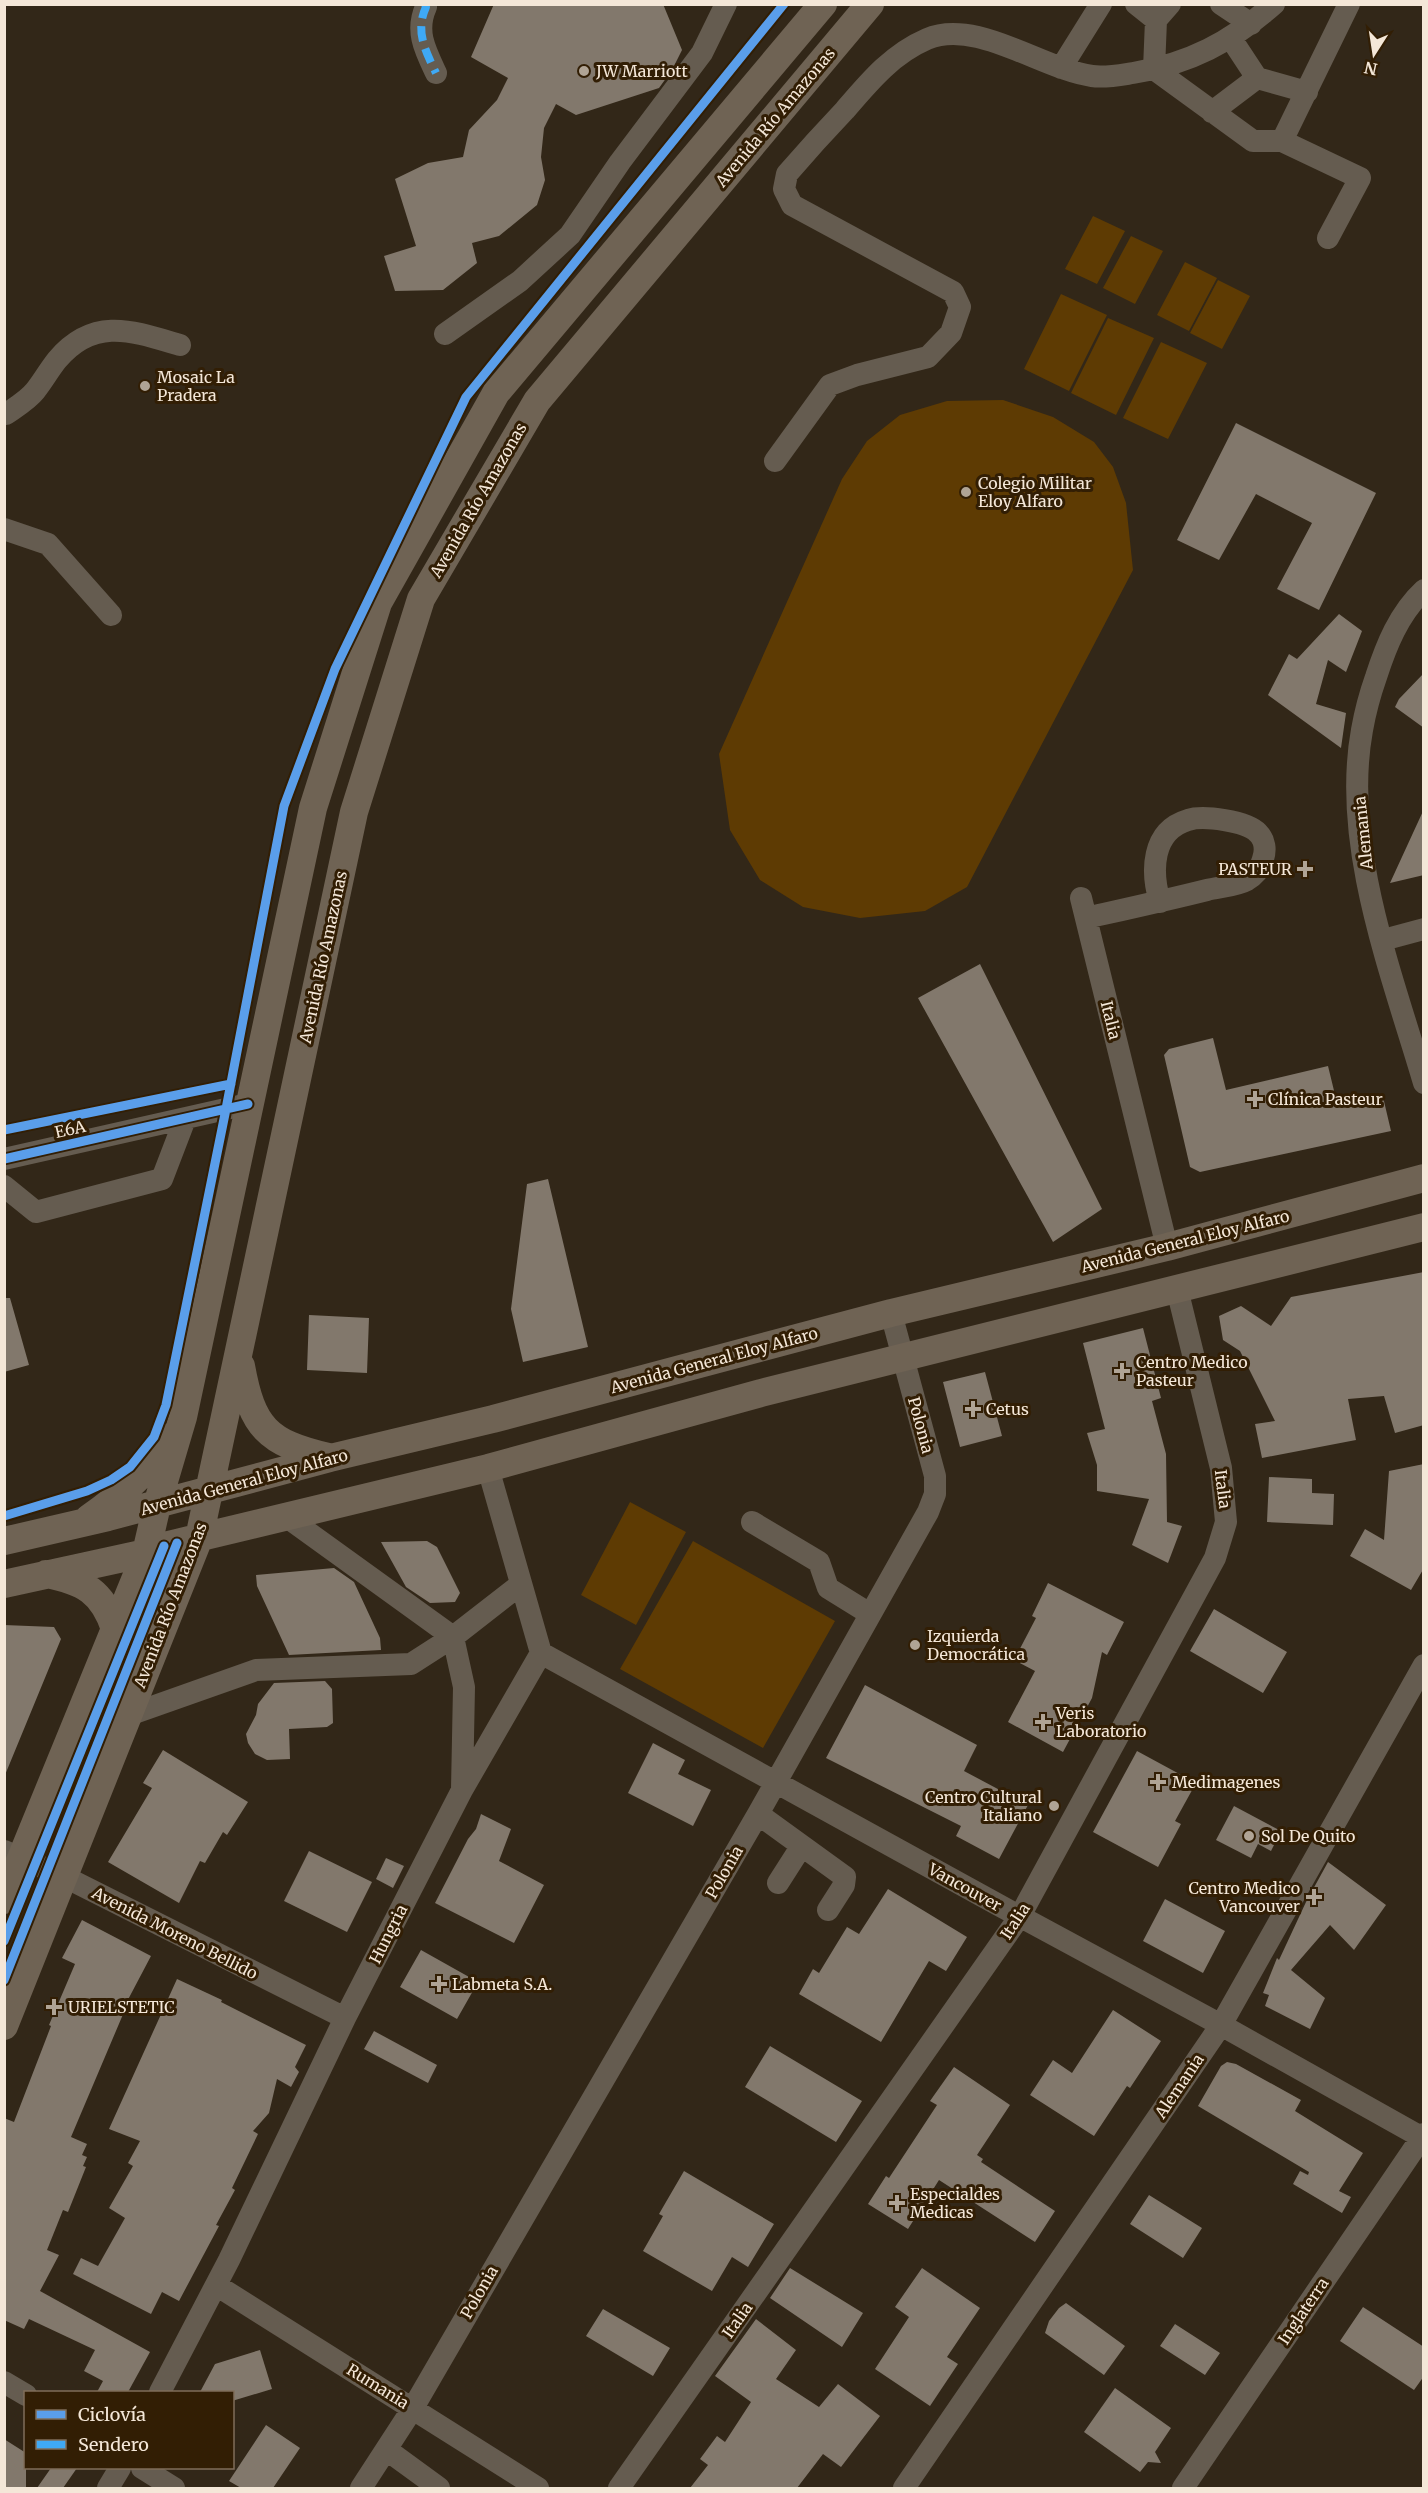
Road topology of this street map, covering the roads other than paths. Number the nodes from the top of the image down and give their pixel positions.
1 (425, 4) edge
2 (726, 4) edge
3 (824, 4) edge
4 (870, 4) edge
5 (1101, 4) edge
6 (1136, 4) edge
7 (1221, 4) edge
8 (1274, 4) edge
9 (1349, 4) edge
10 (1163, 12) edge
11 (1251, 24) junction
12 (1230, 37) junction
13 (1061, 68) junction
14 (1154, 69) junction
15 (436, 73) dead end
16 (1257, 78) junction
17 (1307, 92) junction
18 (1212, 112) junction
19 (1282, 141) junction
20 (1328, 238) dead end
21 (445, 334) dead end
22 (180, 345) dead end
23 (5, 416) edge
24 (775, 461) dead end
25 (4, 529) edge
26 (1424, 590) edge
27 (111, 615) dead end
28 (1160, 902) junction
29 (1424, 929) edge
30 (1383, 940) junction
31 (1424, 1083) edge
32 (248, 1104) junction
33 (185, 1119) junction
34 (4, 1159) edge
35 (1424, 1178) edge
36 (4, 1186) edge
37 (1424, 1227) edge
38 (1167, 1247) junction
39 (1177, 1288) junction
40 (891, 1313) junction
41 (239, 1354) junction
42 (903, 1358) junction
43 (183, 1417) junction
44 (330, 1458) junction
45 (488, 1468) junction
46 (210, 1491) junction
47 (157, 1505) junction
48 (284, 1515) junction
49 (82, 1522) junction
50 (752, 1522) dead end
51 (199, 1538) junction
52 (4, 1541) edge
53 (146, 1553) junction
54 (44, 1574) junction
55 (4, 1584) edge
56 (520, 1584) junction
57 (870, 1614) junction
58 (115, 1629) junction
59 (453, 1637) junction
60 (541, 1653) junction
61 (1424, 1665) edge
62 (129, 1715) junction
63 (776, 1782) junction
64 (462, 1790) junction
65 (758, 1814) junction
66 (801, 1846) junction
67 (13, 1854) edge
68 (63, 1876) junction
69 (778, 1882) dead end
70 (4, 1900) edge
71 (828, 1910) dead end
72 (1020, 1916) junction
73 (345, 2019) junction
74 (1221, 2025) junction
75 (4, 2026) edge
76 (1422, 2135) edge
77 (216, 2285) junction
78 (4, 2382) edge
79 (161, 2391) edge
80 (24, 2394) edge
81 (413, 2408) junction
82 (387, 2450) junction
83 (119, 2469) edge
84 (144, 2469) edge
85 (108, 2488) edge
86 (174, 2488) edge
87 (361, 2488) edge
88 (439, 2488) edge
89 (538, 2488) edge
90 (619, 2488) edge
91 (904, 2488) edge
92 (1183, 2488) edge

1 - 15 street
2 - 21 street
3 - 32 main road
4 - 41 main road, Avenida Río Amazonas
5 - 13 street
6 - 10 street
7 - 11 street
8 - 11 street
9 - 17 street
10 - 14 street
11 - 12 street
12 - 14 street
12 - 16 street
13 - 14 street
13 - 24 street
14 - 18 street
16 - 17 street
16 - 18 street
17 - 19 street
18 - 19 street
19 - 20 street
22 - 23 street
25 - 27 street
26 - 30 street, Alemania
28 - 28 street
28 - 38 street, Italia
29 - 30 street
30 - 31 street, Alemania
32 - 33 street, E6A
32 - 43 main road
33 - 34 street, E6A
33 - 36 street
35 - 38 main road, Avenida General Eloy Alfaro
37 - 39 main road
38 - 40 main road, Avenida General Eloy Alfaro
39 - 42 main road
39 - 72 street, Italia
40 - 42 street, Polonia
40 - 44 main road, Avenida General Eloy Alfaro
41 - 44 main road
41 - 46 main road, Avenida Río Amazonas
42 - 45 main road
42 - 57 street, Polonia
43 - 47 main road
43 - 49 main road
44 - 46 main road, Avenida General Eloy Alfaro
45 - 48 main road
45 - 56 street
46 - 47 main road, Avenida General Eloy Alfaro
46 - 51 main road, Avenida Río Amazonas
47 - 49 main road, Avenida General Eloy Alfaro
47 - 53 main road
48 - 51 main road
48 - 59 street
49 - 52 main road, Avenida General Eloy Alfaro
50 - 57 street
51 - 53 main road
51 - 62 main road, Avenida Río Amazonas
53 - 54 main road
53 - 58 main road
54 - 55 main road
54 - 58 main road
56 - 59 street
56 - 60 street
57 - 63 street, Polonia
58 - 67 main road
59 - 62 street
59 - 64 street
60 - 63 street, Vancouver
60 - 64 street, Hungria
61 - 74 street, Alemania
62 - 68 main road, Avenida Río Amazonas
63 - 65 street, Polonia
63 - 72 street, Vancouver
64 - 73 street, Hungria
65 - 66 street
65 - 81 street, Polonia
66 - 69 street
66 - 71 street
67 - 68 street, Avenida Moreno Bellido
67 - 70 main road
68 - 73 street, Avenida Moreno Bellido
68 - 75 main road, Avenida Río Amazonas
72 - 74 street, Vancouver
72 - 90 street, Italia
73 - 77 street, Hungria
74 - 76 street, Vancouver
74 - 91 street, Alemania
76 - 92 street, Inglaterra
77 - 79 street, Hungria
77 - 81 street, Rumania
78 - 80 street
81 - 82 street, Polonia
81 - 89 street, Rumania
82 - 87 street, Polonia
82 - 88 street
83 - 85 street
84 - 86 street

